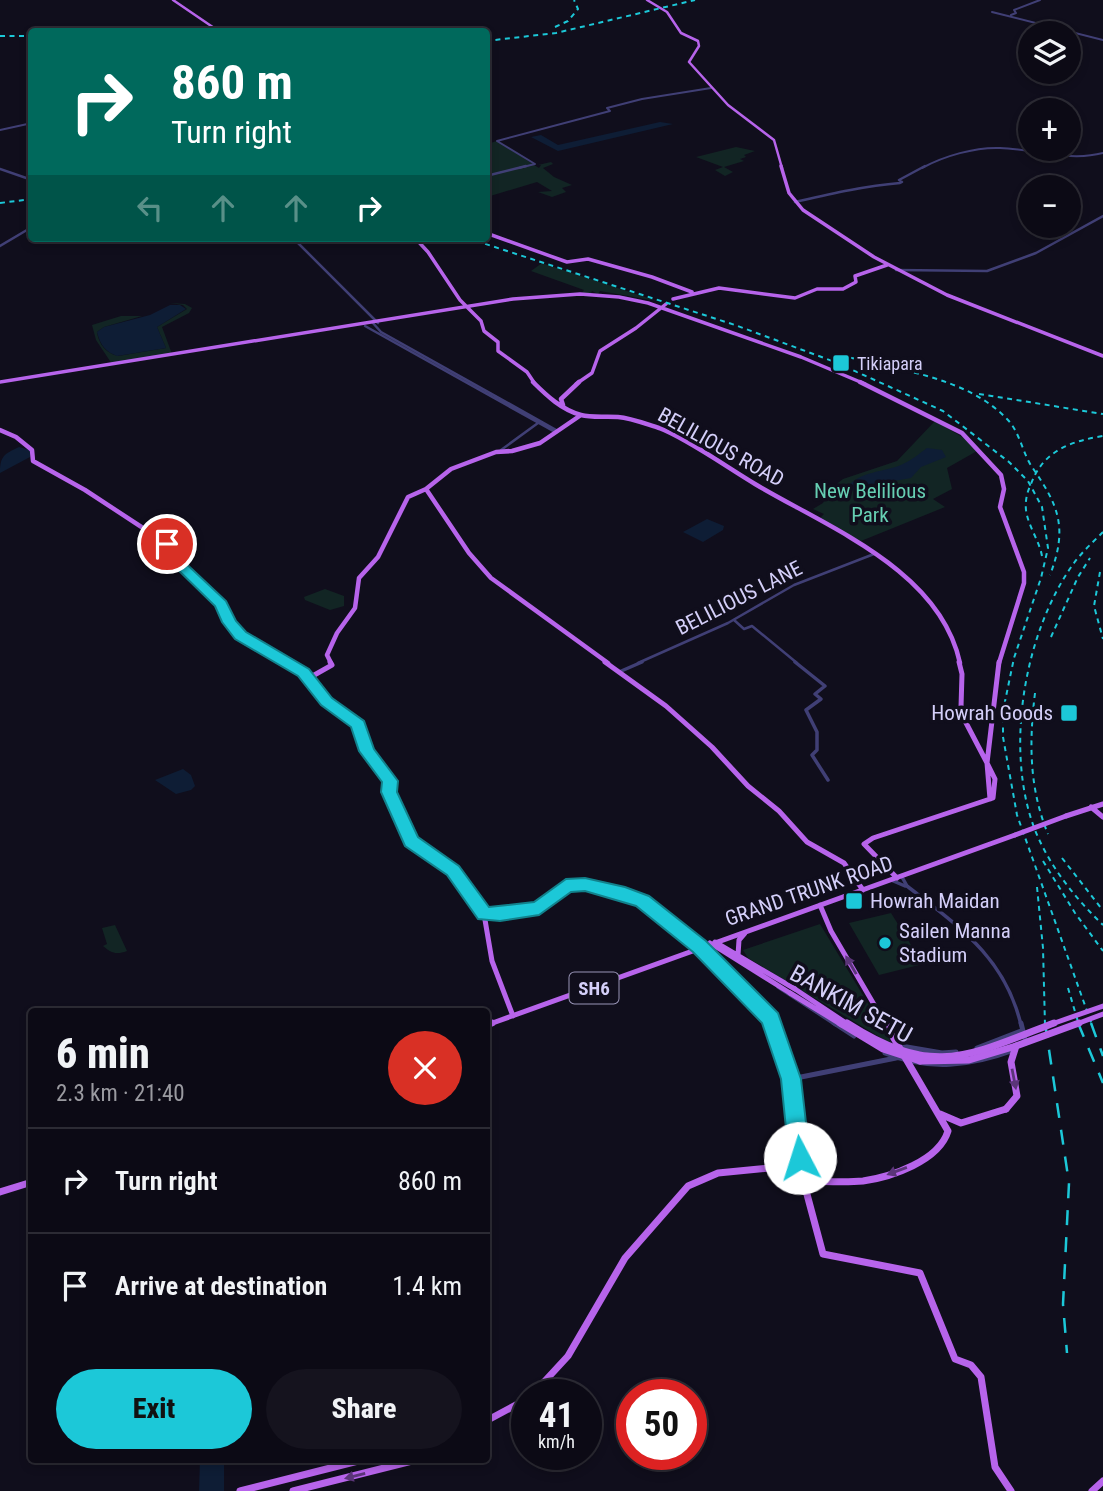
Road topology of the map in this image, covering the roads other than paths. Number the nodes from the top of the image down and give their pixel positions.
1 (173, 0) edge
2 (647, 0) edge
3 (1040, 0) edge
4 (992, 12) dead end
5 (1009, 16) junction
6 (214, 28) edge
7 (1103, 40) edge
8 (711, 88) junction
9 (28, 124) edge
10 (0, 130) edge
11 (1103, 153) edge
12 (0, 169) edge
13 (490, 175) edge
14 (28, 179) edge
15 (795, 202) junction
16 (1103, 216) edge
17 (28, 229) edge
18 (490, 234) edge
19 (297, 242) edge
20 (418, 242) edge
21 (0, 246) edge
22 (887, 265) junction
23 (896, 271) junction
24 (692, 293) junction
25 (673, 299) dead end
26 (662, 306) junction
27 (468, 308) junction
28 (375, 323) junction
29 (365, 326) junction
30 (351, 327) junction
31 (1103, 356) edge
32 (431, 362) junction
33 (0, 384) edge
34 (563, 405) junction
35 (581, 415) junction
36 (538, 423) junction
37 (0, 430) edge
38 (557, 432) junction
39 (499, 452) junction
40 (426, 489) junction
41 (874, 554) junction
42 (734, 620) junction
43 (619, 672) junction
44 (309, 678) junction
45 (987, 764) junction
46 (828, 780) dead end
47 (1103, 804) edge
48 (1091, 807) junction
49 (1103, 817) edge
50 (897, 878) junction
51 (907, 886) junction
52 (863, 890) junction
53 (820, 905) junction
54 (484, 914) junction
55 (745, 932) junction
56 (713, 942) junction
57 (699, 947) junction
58 (738, 955) junction
59 (777, 986) junction
60 (792, 991) junction
61 (1103, 1006) edge
62 (1103, 1014) edge
63 (513, 1017) junction
64 (490, 1024) edge
65 (1021, 1031) junction
66 (898, 1046) junction
67 (1016, 1046) junction
68 (896, 1058) junction
69 (908, 1062) junction
70 (791, 1079) junction
71 (937, 1112) junction
72 (961, 1123) junction
73 (948, 1132) junction
74 (800, 1158) junction
75 (790, 1166) junction
76 (802, 1177) junction
77 (28, 1183) edge
78 (0, 1192) edge
79 (547, 1379) edge
80 (511, 1408) edge
81 (490, 1419) edge
82 (350, 1463) edge
83 (404, 1463) edge
84 (1103, 1480) edge
85 (240, 1491) edge
86 (293, 1491) edge
87 (1011, 1491) edge
88 (1092, 1491) edge

1 - 6 main road
2 - 8 main road
3 - 5 street
4 - 5 street
5 - 7 street
8 - 13 street
8 - 15 main road
9 - 10 street
11 - 15 street
12 - 14 street
15 - 22 main road
16 - 23 street
17 - 21 street
18 - 24 main road
19 - 28 street
20 - 27 main road, BELILIOUS ROAD
22 - 23 main road
22 - 24 main road
23 - 31 main road
24 - 25 main road
26 - 27 main road
26 - 34 main road
26 - 45 main road
27 - 28 main road
27 - 34 main road, BELILIOUS ROAD
28 - 29 main road
28 - 30 main road
28 - 32 street
29 - 30 main road
29 - 32 street
30 - 33 main road
32 - 36 street
32 - 38 street
34 - 35 main road, BELILIOUS ROAD
35 - 38 main road
35 - 41 main road, BELILIOUS ROAD
36 - 38 street
36 - 39 street
37 - 44 main road
38 - 39 main road
39 - 40 main road
40 - 43 main road
40 - 44 main road
41 - 42 street, BELILIOUS LANE
41 - 45 main road, BELILIOUS ROAD
42 - 43 street, BELILIOUS LANE
42 - 46 street
43 - 52 main road
44 - 54 main road
45 - 50 main road
47 - 48 main road, GRAND TRUNK ROAD / SH6
48 - 49 main road
48 - 50 main road, GRAND TRUNK ROAD / SH6, bridge
50 - 51 street
50 - 51 street
50 - 52 main road, GRAND TRUNK ROAD / SH6
51 - 65 street
52 - 53 main road, GRAND TRUNK ROAD / SH6
53 - 55 main road, GRAND TRUNK ROAD / SH6
66 -> 53 main road
54 - 57 street
54 - 63 main road
55 - 56 main road, GRAND TRUNK ROAD / SH6
55 - 58 main road
56 - 57 main road, GRAND TRUNK ROAD / SH6
56 - 58 main road, BANKIM SETU
56 - 59 main road, BANKIM SETU
57 - 63 main road, GRAND TRUNK ROAD / SH6
57 - 70 main road
58 - 60 main road, BANKIM SETU
59 - 60 main road, BANKIM SETU
59 - 68 street
60 - 61 main road, BANKIM SETU, bridge
60 - 67 main road, BANKIM SETU, bridge
62 - 67 main road, BANKIM SETU, bridge
63 - 64 main road, GRAND TRUNK ROAD / SH6
65 - 66 street
65 - 69 street
66 - 68 street
66 - 69 main road
67 -> 72 main road, bridge
68 - 69 street
68 - 70 street
69 - 71 main road
70 - 74 main road
71 - 72 main road
71 - 73 main road
72 - 73 main road
73 -> 76 main road
74 - 75 main road
74 - 76 main road
75 - 76 main road
75 - 79 main road
76 - 87 main road
77 - 78 main road
80 - 81 main road
82 - 85 main road
83 -> 86 main road
84 - 88 main road

